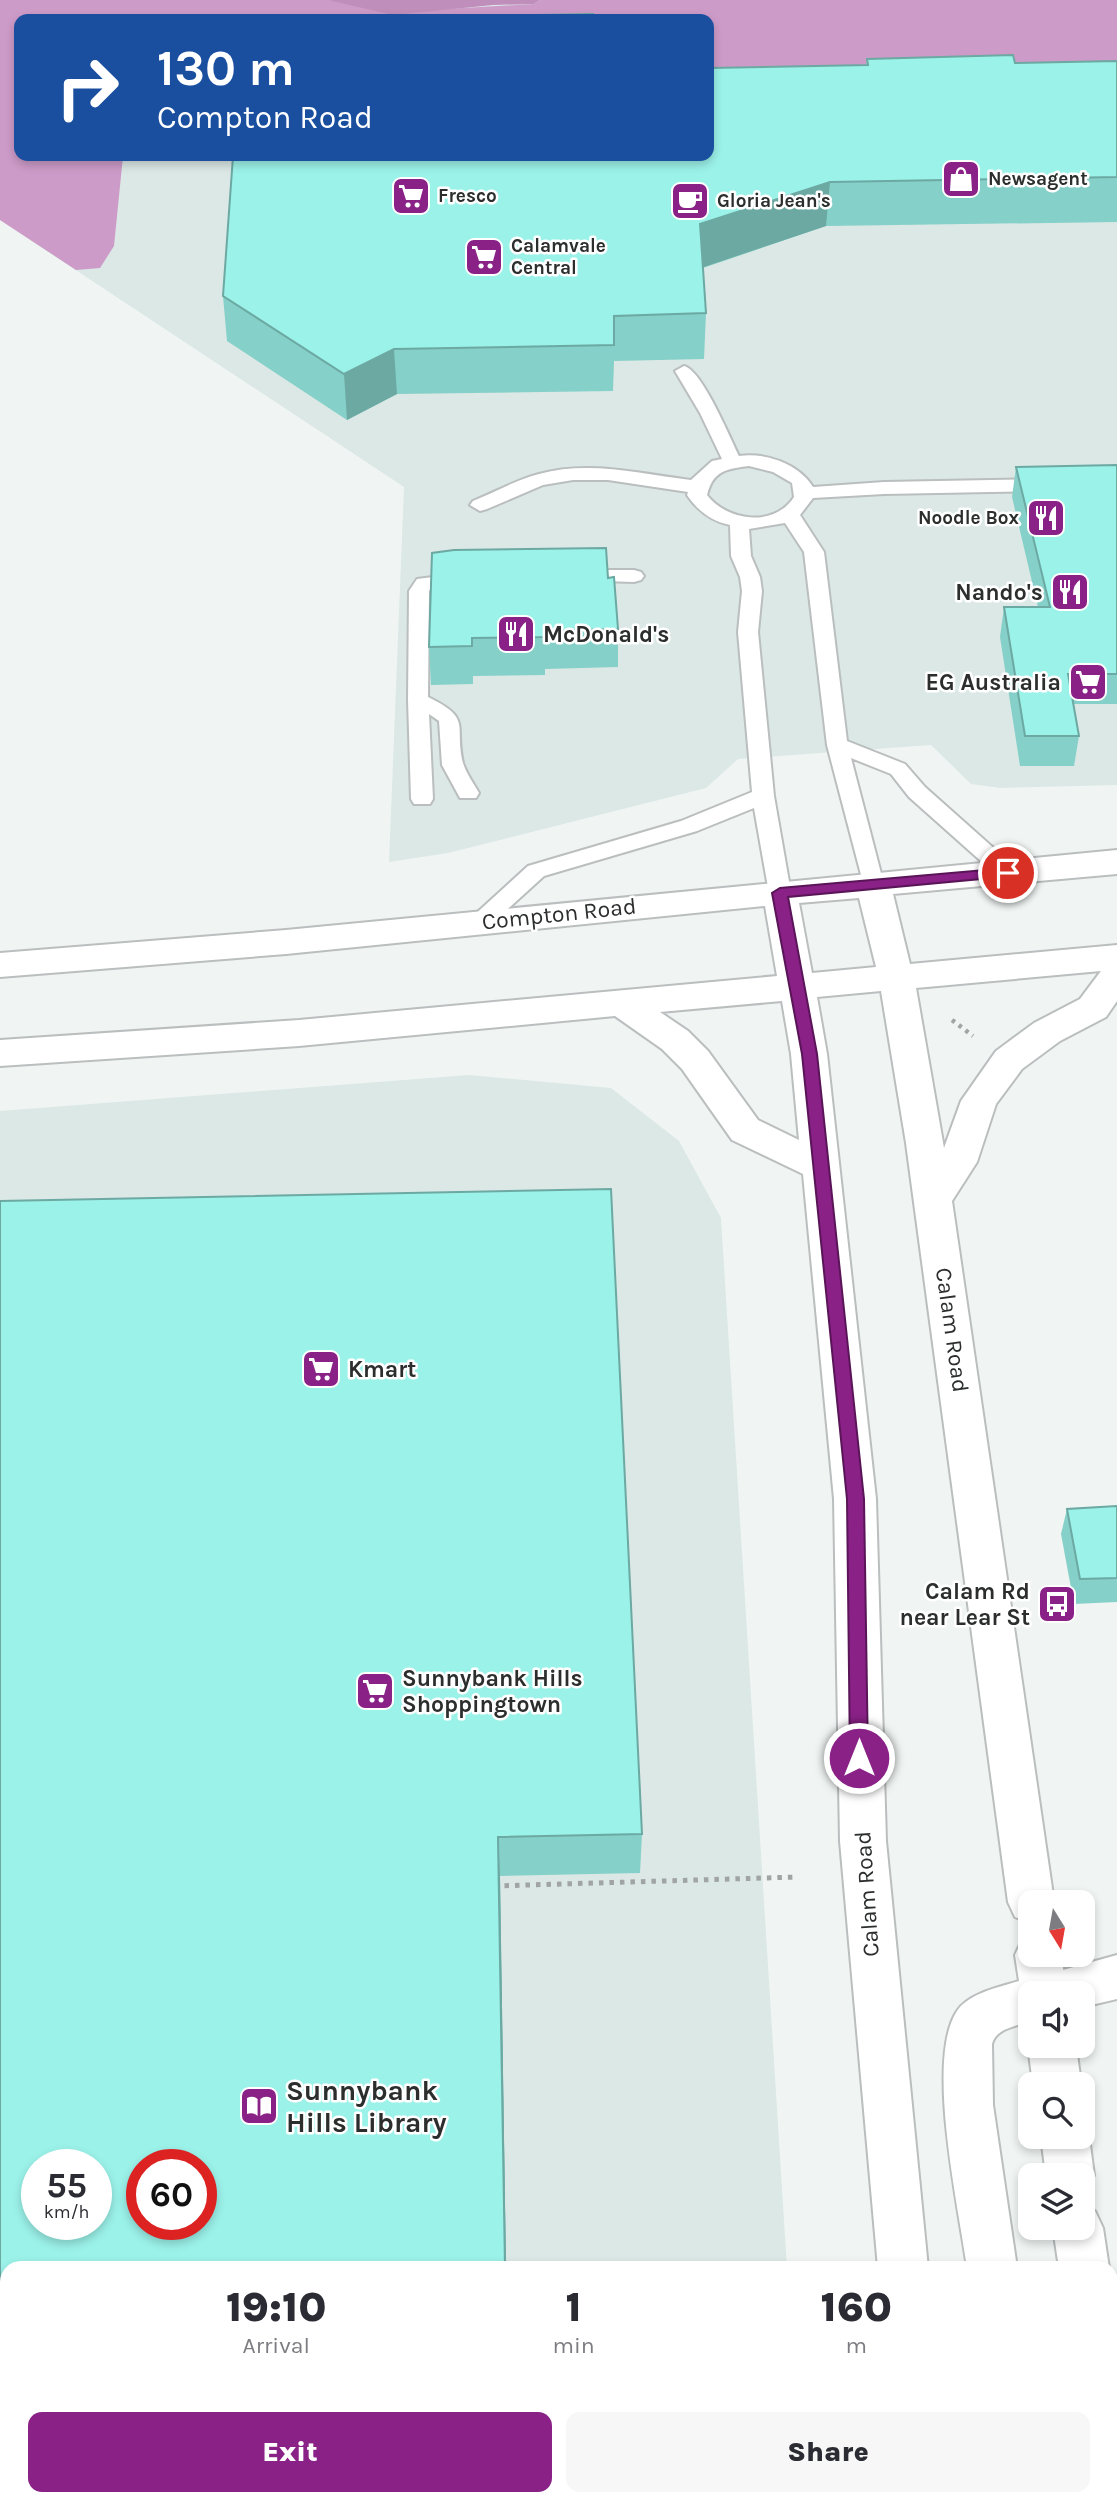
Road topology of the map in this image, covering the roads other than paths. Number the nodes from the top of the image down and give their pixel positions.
1 (684, 371) dead end
2 (732, 461) junction
3 (1065, 484) edge
4 (697, 487) junction
5 (804, 493) junction
6 (481, 505) dead end
7 (789, 514) junction
8 (739, 522) junction
9 (634, 576) dead end
10 (559, 577) edge
11 (481, 578) edge
12 (418, 700) junction
13 (837, 745) junction
14 (468, 793) dead end
15 (763, 796) junction
16 (422, 799) dead end
17 (1117, 862) edge
18 (1008, 873) junction
19 (873, 885) junction
20 (780, 893) junction
21 (479, 923) junction
22 (1117, 957) edge
23 (0, 965) edge
24 (1117, 975) edge
25 (896, 977) junction
26 (797, 986) junction
27 (621, 1003) junction
28 (0, 1053) edge
29 (821, 1167) junction
30 (933, 1199) junction
31 (1029, 1890) edge
32 (1117, 1977) edge
33 (1095, 1982) edge
34 (1018, 2004) edge
35 (1080, 2240) edge
36 (901, 2261) edge
37 (991, 2261) edge
38 (1083, 2261) edge

1 - 2 lane
2 - 4 lane
2 - 5 lane
3 - 5 lane
4 - 6 lane
4 - 8 lane
5 - 7 lane
7 - 8 lane
7 - 13 lane
8 - 15 lane
9 - 10 lane
11 - 12 lane
12 - 14 lane
12 - 16 lane
13 - 18 lane
13 - 19 lane
15 - 20 lane
15 - 21 lane
17 - 18 main road, Compton Road
18 - 19 main road, Compton Road
19 - 20 main road, Compton Road
19 - 25 main road, Calam Road
20 - 21 main road, Compton Road
20 - 26 main road, Calam Road
21 - 23 main road, Compton Road
22 - 25 main road
24 - 30 main road
25 - 26 main road
25 - 30 main road, Calam Road
26 - 27 main road
26 - 29 main road, Calam Road
27 - 28 main road
27 - 29 main road
29 - 36 main road, Calam Road
30 - 31 main road, Calam Road
32 - 33 main road
34 - 37 main road
35 - 38 main road

